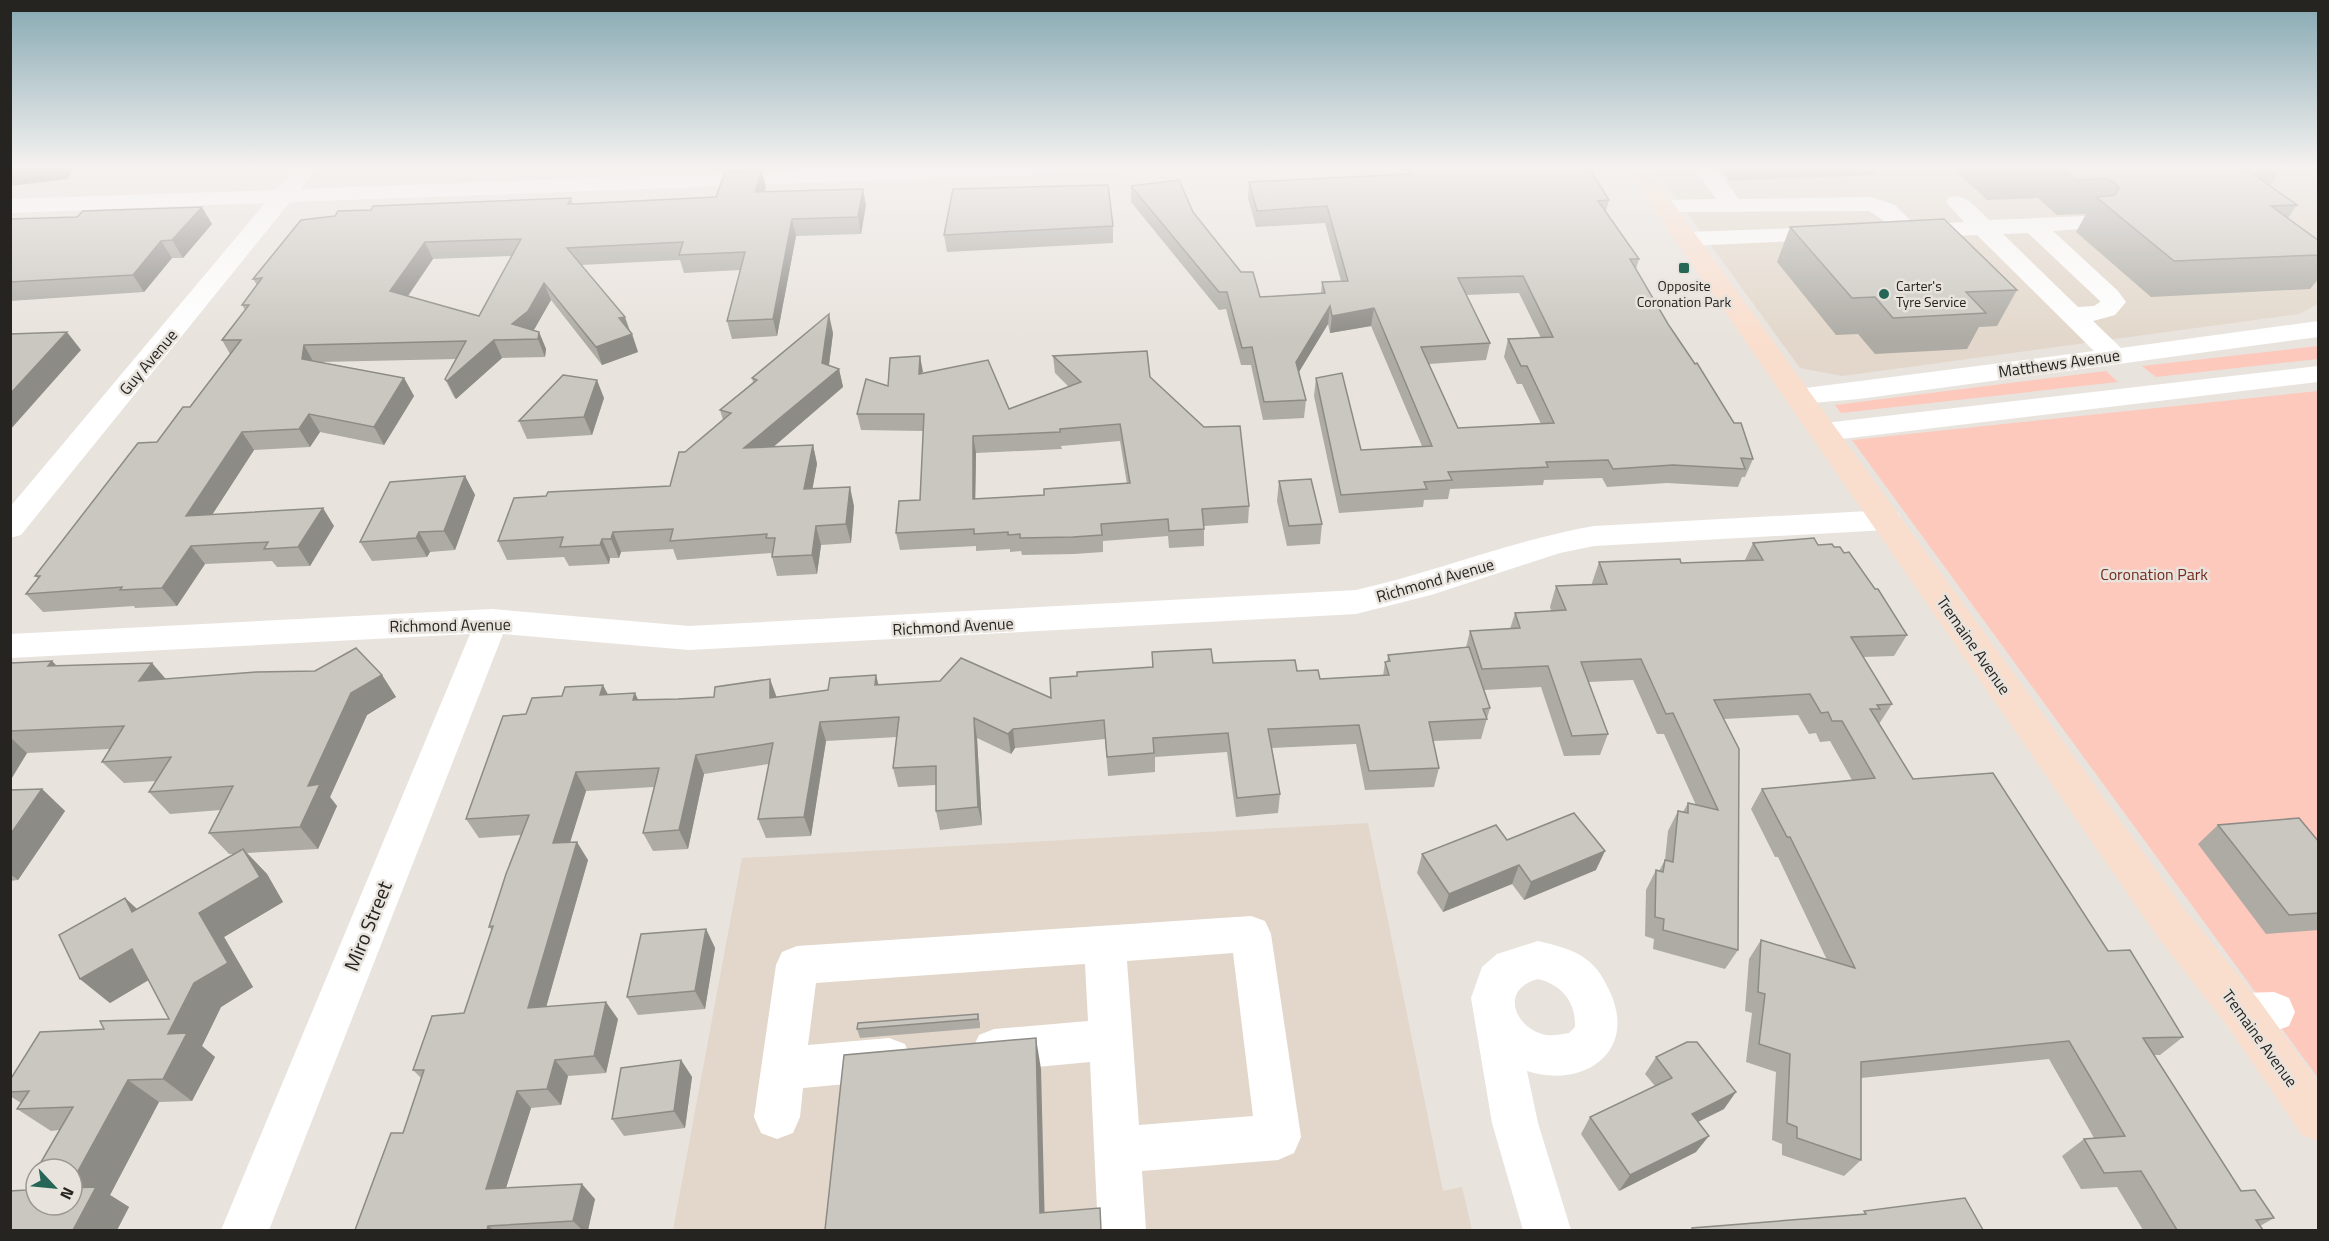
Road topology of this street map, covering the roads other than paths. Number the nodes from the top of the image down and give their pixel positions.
1 (261, 224) edge
2 (1676, 224) edge
3 (1901, 224) edge
4 (1980, 224) edge
5 (2061, 224) edge
6 (2033, 225) junction
7 (1983, 227) junction
8 (1908, 231) junction
9 (1687, 239) junction
10 (2072, 315) junction
11 (2319, 329) edge
12 (2113, 355) junction
13 (2319, 374) edge
14 (1800, 396) junction
15 (1825, 432) junction
16 (1887, 520) junction
17 (10, 528) edge
18 (492, 621) junction
19 (10, 646) edge
20 (1105, 944) junction
21 (1493, 1008) junction
22 (1111, 1040) junction
23 (1542, 1056) junction
24 (783, 1068) junction
25 (777, 1117) dead end
26 (2319, 1119) edge
27 (1515, 1123) junction
28 (1117, 1150) junction
29 (245, 1230) edge
30 (1122, 1230) edge
31 (1546, 1230) edge

1 - 17 street, Guy Avenue
2 - 9 main road, Tremaine Avenue
3 - 8 street
4 - 7 street
5 - 6 street
6 - 7 street
6 - 10 street
7 - 8 street
7 - 10 street
8 - 9 street
9 - 14 main road, Tremaine Avenue
10 - 12 street
11 - 12 street, Matthews Avenue
12 - 14 street, Matthews Avenue
13 - 15 street
14 - 15 main road, Tremaine Avenue
15 - 16 main road, Tremaine Avenue
16 - 18 street, Richmond Avenue
16 - 26 main road, Tremaine Avenue
18 - 19 street, Richmond Avenue
18 - 29 street, Miro Street
20 - 22 street
20 - 24 street
20 - 28 street
21 - 23 street
21 - 23 street
21 - 27 street
22 - 24 street
22 - 28 street
23 - 27 street
24 - 25 street
27 - 31 street
28 - 30 street

